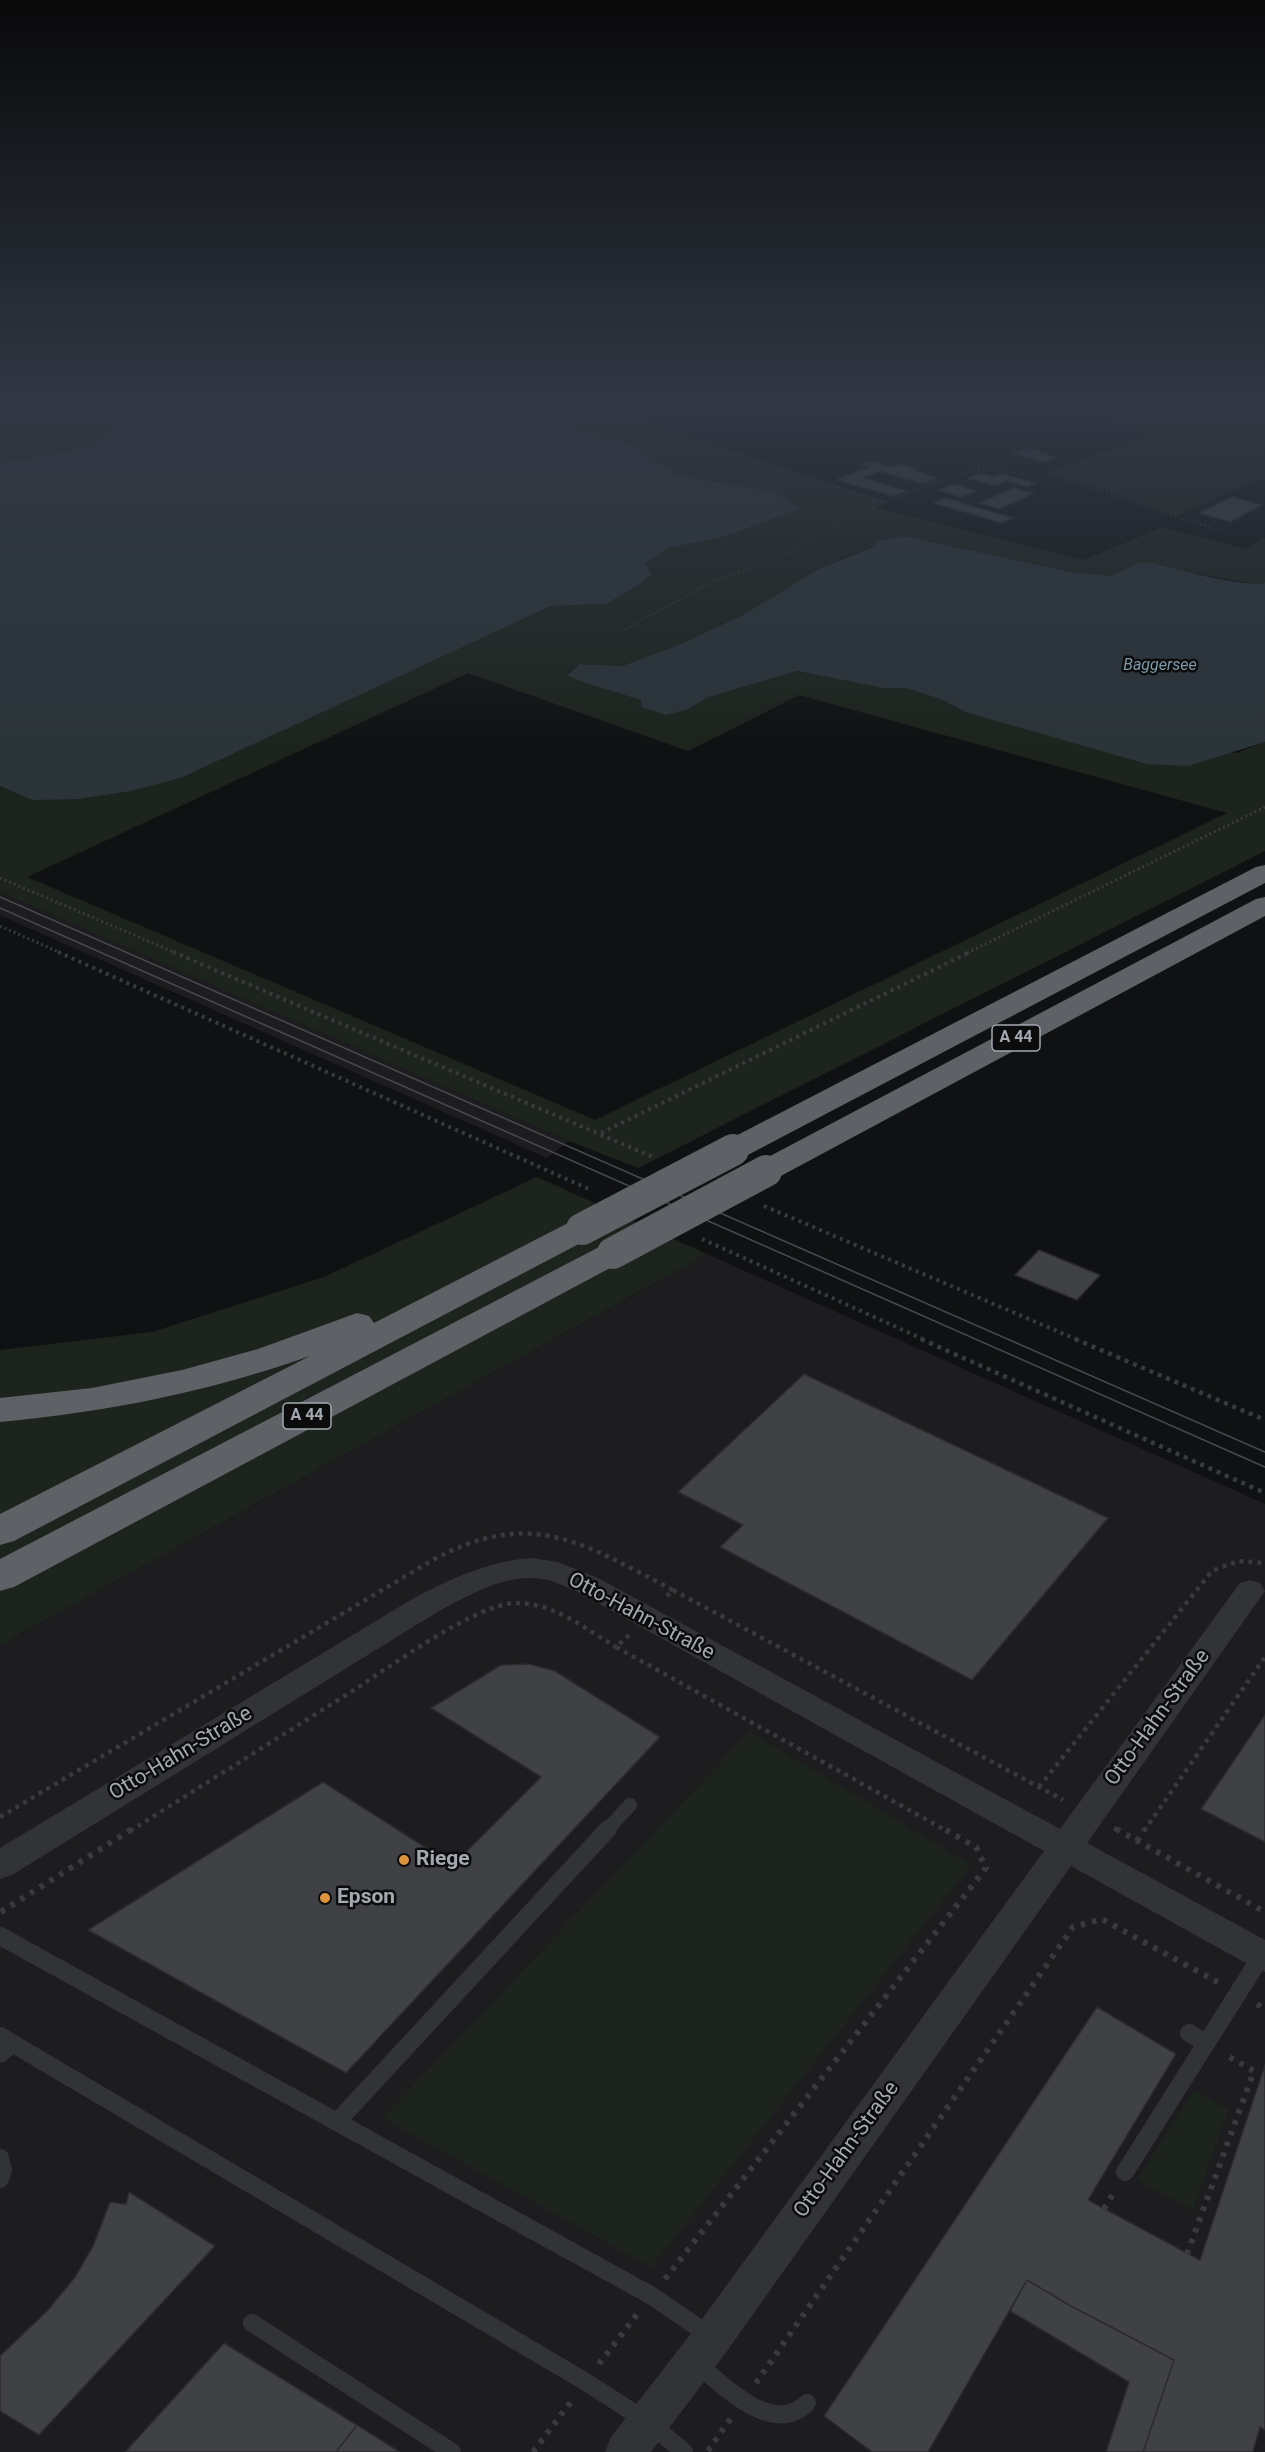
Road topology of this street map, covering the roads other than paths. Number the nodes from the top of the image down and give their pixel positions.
1 (1265, 873) edge
2 (1265, 905) edge
3 (569, 1236) junction
4 (0, 1410) edge
5 (0, 1531) edge
6 (0, 1577) edge
7 (1257, 1577) edge
8 (630, 1805) dead end
9 (1066, 1846) junction
10 (0, 1865) edge
11 (0, 1936) edge
12 (1263, 1956) edge
13 (1189, 2033) dead end
14 (1206, 2043) junction
15 (4, 2045) edge
16 (337, 2122) junction
17 (0, 2158) edge
18 (1125, 2172) dead end
19 (0, 2179) edge
20 (252, 2323) dead end
21 (704, 2349) junction
22 (807, 2403) dead end
23 (648, 2422) junction
24 (452, 2452) edge
25 (626, 2452) edge
26 (684, 2452) edge

1 - 3 highway, A 44, bridge
2 - 6 highway, A 44, bridge
3 - 4 highway
3 - 5 highway, A 44
7 - 9 street, Otto-Hahn-Straße
8 - 16 lane
9 - 10 street, Otto-Hahn-Straße
9 - 12 street, Otto-Hahn-Straße
9 - 21 street, Otto-Hahn-Straße
11 - 16 lane
12 - 14 lane
13 - 14 lane
14 - 18 lane
15 - 23 lane
16 - 21 lane
17 - 19 lane
20 - 24 lane
21 - 22 lane
21 - 23 street, Otto-Hahn-Straße
23 - 25 street, Otto-Hahn-Straße
23 - 26 lane

